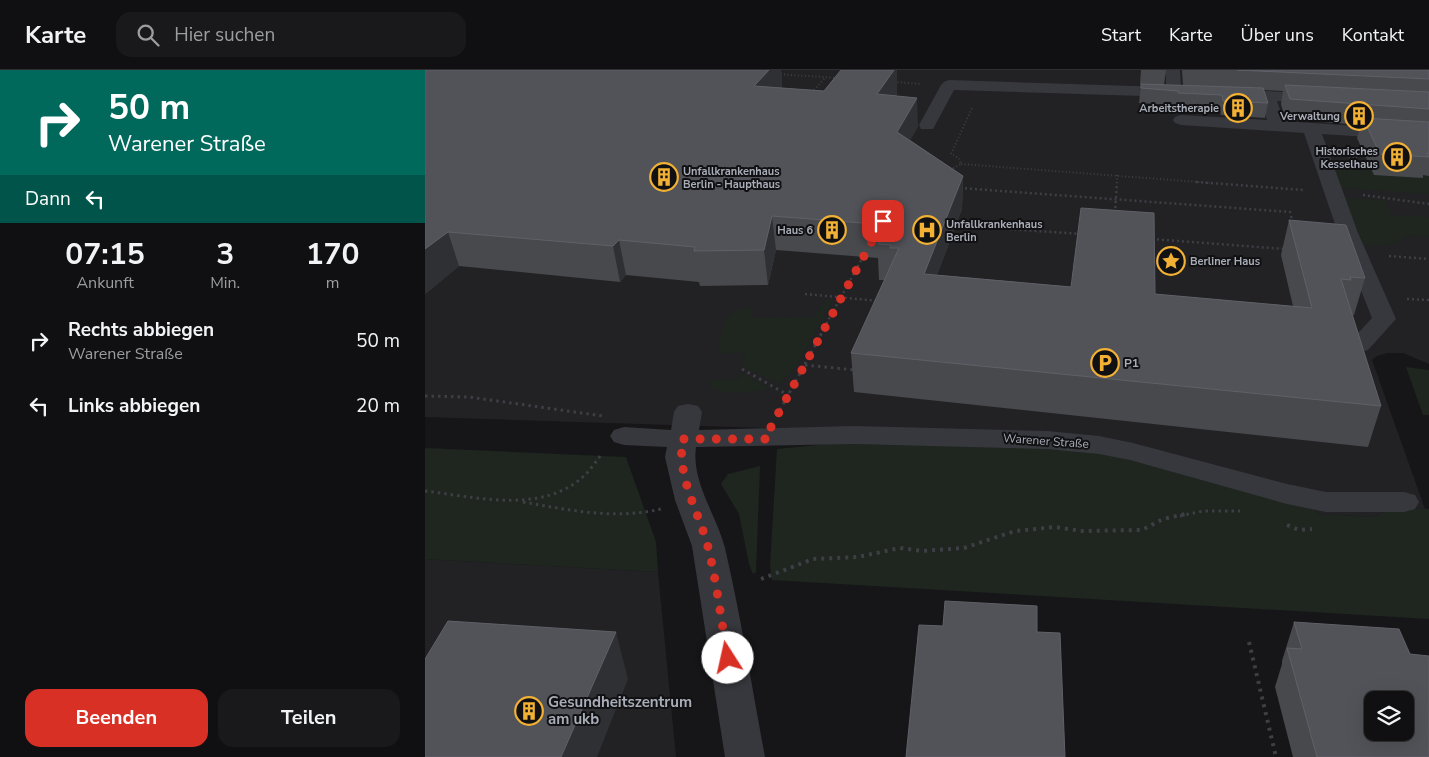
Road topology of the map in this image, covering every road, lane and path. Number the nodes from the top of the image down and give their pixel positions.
1 (1157, 70) edge
2 (772, 74) dead end
3 (825, 77) junction
4 (844, 79) edge
5 (892, 82) edge
6 (949, 85) junction
7 (983, 85) junction
8 (808, 90) edge
9 (814, 90) junction
10 (820, 90) edge
11 (1174, 92) junction
12 (1193, 93) edge
13 (1212, 94) edge
14 (1268, 96) junction
15 (1334, 100) edge
16 (1181, 120) dead end
17 (927, 125) dead end
18 (1277, 126) junction
19 (1311, 128) junction
20 (1429, 136) edge
21 (961, 164) junction
22 (947, 171) edge
23 (1117, 175) junction
24 (959, 188) edge
25 (1333, 192) junction
26 (1115, 199) junction
27 (1429, 204) edge
28 (1115, 218) edge
29 (948, 221) edge
30 (1295, 231) edge
31 (1086, 234) edge
32 (1143, 238) edge
33 (1291, 249) edge
34 (866, 251) edge
35 (1357, 254) junction
36 (1429, 260) edge
37 (805, 294) dead end
38 (841, 298) junction
39 (887, 302) edge
40 (1359, 345) edge
41 (859, 361) edge
42 (805, 365) junction
43 (742, 369) dead end
44 (788, 395) junction
45 (425, 396) edge
46 (685, 426) junction
47 (612, 435) junction
48 (769, 439) junction
49 (425, 491) edge
50 (520, 501) junction
51 (1404, 502) dead end
52 (665, 508) dead end
53 (1247, 511) dead end
54 (1279, 521) dead end
55 (1317, 529) dead end
56 (761, 579) dead end
57 (1249, 642) dead end
58 (745, 757) edge
59 (1276, 757) edge

1 - 11 street
2 - 3 path
3 - 4 path
3 - 9 path
5 - 6 path
6 - 7 street
6 - 17 street
7 - 11 street
7 - 21 path
8 - 9 path
9 - 10 path
11 - 12 street
13 - 14 street
14 - 15 street
14 - 18 street
16 - 18 street
18 - 19 street
19 - 20 street
19 - 25 street
21 - 22 path
21 - 23 path
23 - 25 path
23 - 26 path
24 - 26 path
25 - 27 path
25 - 35 street
26 - 28 path
26 - 30 path
29 - 31 path
32 - 33 path
34 - 38 path
35 - 36 path
35 - 40 street
37 - 38 path
38 - 39 path
38 - 42 path
41 - 42 path
42 - 44 path
43 - 44 path
44 - 48 path
45 - 47 path
46 - 47 street, Warener Straße
46 - 48 street, Warener Straße
46 - 58 street
47 - 50 path
48 - 51 street, Warener Straße
49 - 50 path
50 - 52 path
53 - 56 path
54 - 55 path
57 - 59 path

